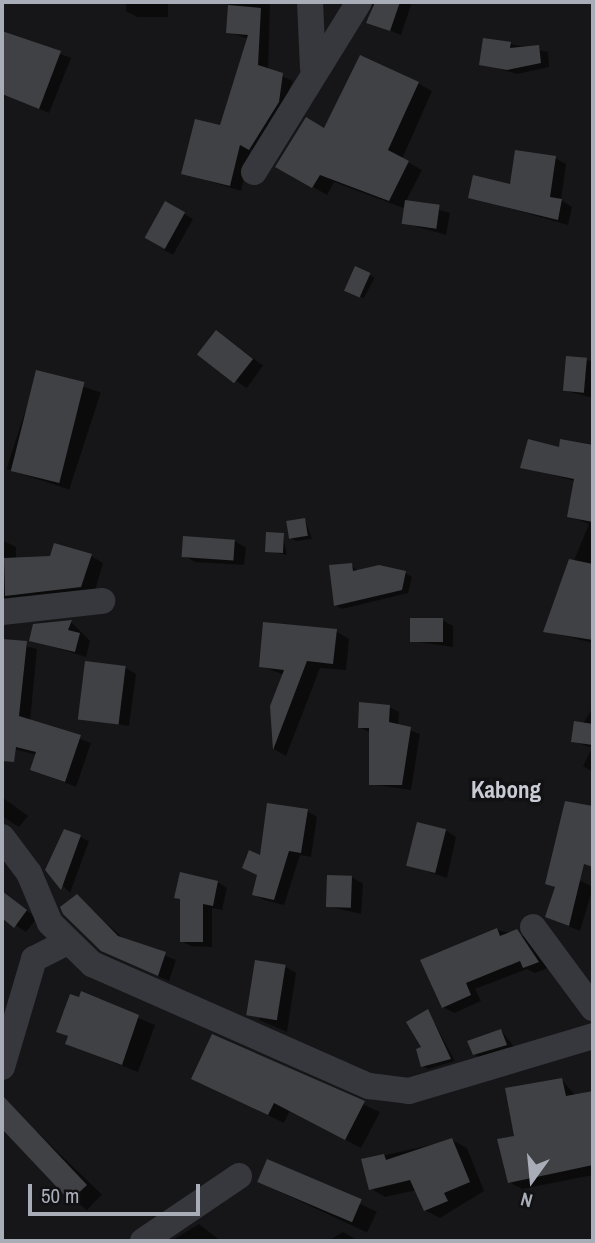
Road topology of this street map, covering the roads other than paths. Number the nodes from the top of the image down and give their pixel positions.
1 (310, 2) edge
2 (359, 2) edge
3 (313, 68) junction
4 (254, 172) dead end
5 (102, 601) dead end
6 (2, 612) edge
7 (2, 837) edge
8 (533, 927) dead end
9 (67, 942) junction
10 (593, 1008) edge
11 (593, 1036) edge
12 (2, 1067) edge
13 (239, 1175) dead end
14 (143, 1241) edge

1 - 3 street
2 - 3 street
3 - 4 street
5 - 6 street
7 - 9 street
8 - 10 street
9 - 11 street
9 - 12 street
13 - 14 street

